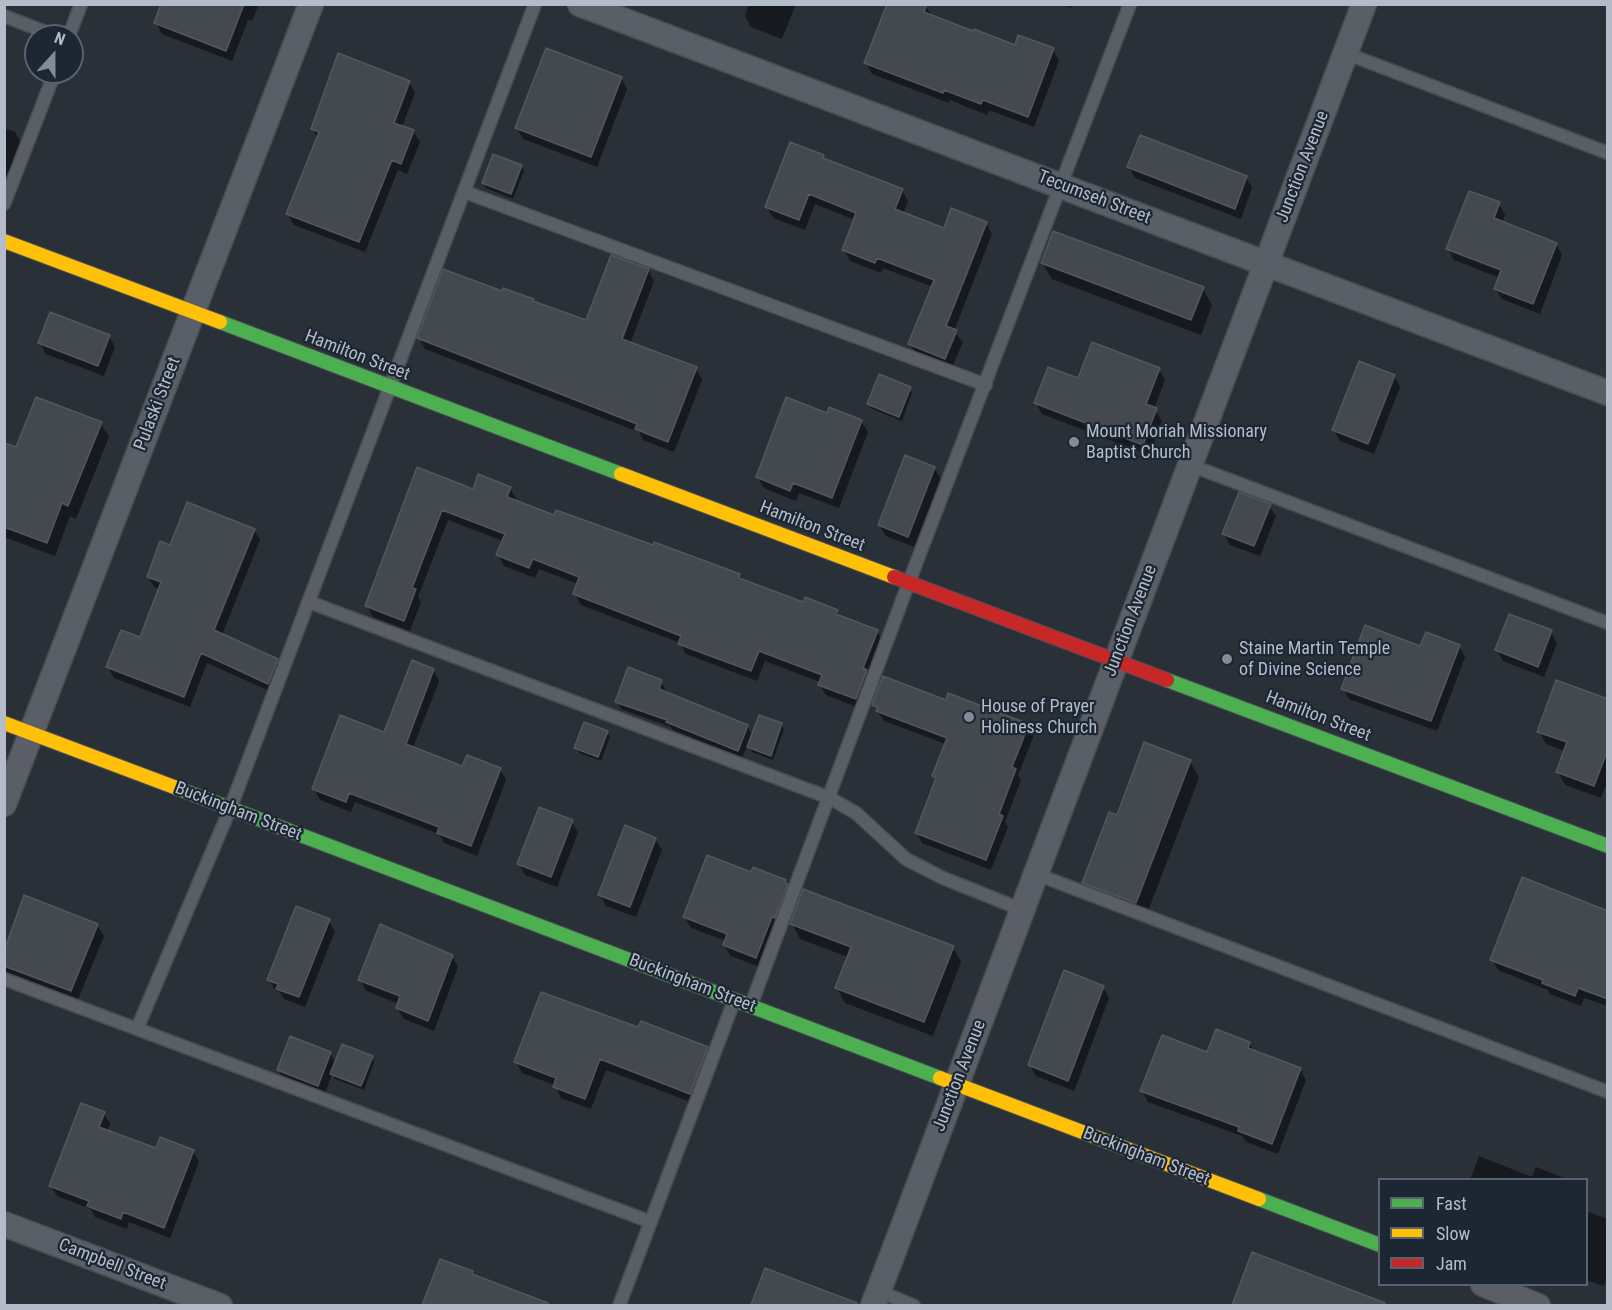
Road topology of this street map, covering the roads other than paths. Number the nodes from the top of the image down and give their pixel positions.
1 (81, 4) edge
2 (311, 4) edge
3 (535, 4) edge
4 (580, 4) edge
5 (1130, 4) edge
6 (1364, 4) edge
7 (4, 16) edge
8 (25, 24) edge
9 (74, 24) edge
10 (1346, 53) junction
11 (50, 84) edge
12 (1608, 153) edge
13 (1062, 185) junction
14 (465, 192) junction
15 (4, 204) edge
16 (4, 241) edge
17 (1266, 264) junction
18 (193, 312) junction
19 (986, 385) junction
20 (391, 388) junction
21 (1608, 393) edge
22 (1190, 465) junction
23 (909, 582) junction
24 (309, 602) junction
25 (1608, 623) edge
26 (1117, 659) junction
27 (4, 723) edge
28 (31, 733) junction
29 (830, 798) junction
30 (4, 804) edge
31 (230, 809) junction
32 (1608, 846) edge
33 (1036, 874) junction
34 (1023, 910) junction
35 (4, 979) edge
36 (734, 1000) junction
37 (751, 1007) junction
38 (137, 1029) junction
39 (957, 1085) junction
40 (1608, 1092) edge
41 (651, 1222) junction
42 (4, 1224) edge
43 (1378, 1244) edge
44 (1488, 1286) edge
45 (876, 1298) edge
46 (220, 1305) edge
47 (619, 1305) edge
48 (914, 1305) edge
49 (1538, 1305) edge

1 - 9 lane
2 - 18 street, Pulaski Street
3 - 14 lane
4 - 13 street, Tecumseh Street
5 - 13 lane
6 - 10 street, Junction Avenue
7 - 8 lane
10 - 12 lane
10 - 17 street, Junction Avenue
11 - 15 lane
13 - 17 street, Tecumseh Street
13 - 19 lane
14 - 19 lane
14 - 20 lane
16 - 18 street, Hamilton Street
17 - 21 street, Tecumseh Street
17 - 22 street, Junction Avenue
18 - 20 street, Hamilton Street
18 - 28 street, Pulaski Street
19 - 23 lane
20 - 23 street, Hamilton Street
20 - 24 lane
22 - 25 lane
22 - 26 street, Junction Avenue
23 - 26 street, Hamilton Street
23 - 29 lane
24 - 29 lane
24 - 31 lane
26 - 32 street, Hamilton Street
26 - 33 street, Junction Avenue
27 - 28 street, Buckingham Street
28 - 30 street, Pulaski Street
28 - 31 street, Buckingham Street
29 - 34 lane
29 - 37 lane
31 - 36 street, Buckingham Street
31 - 38 lane
33 - 34 street, Junction Avenue
33 - 40 lane
34 - 39 street, Junction Avenue
35 - 38 lane
36 - 37 street, Buckingham Street
36 - 41 lane
37 - 39 street, Buckingham Street
38 - 41 lane
39 - 43 street, Buckingham Street
39 - 45 street, Junction Avenue
41 - 47 lane
42 - 46 street, Campbell Street
44 - 49 street
45 - 48 lane

